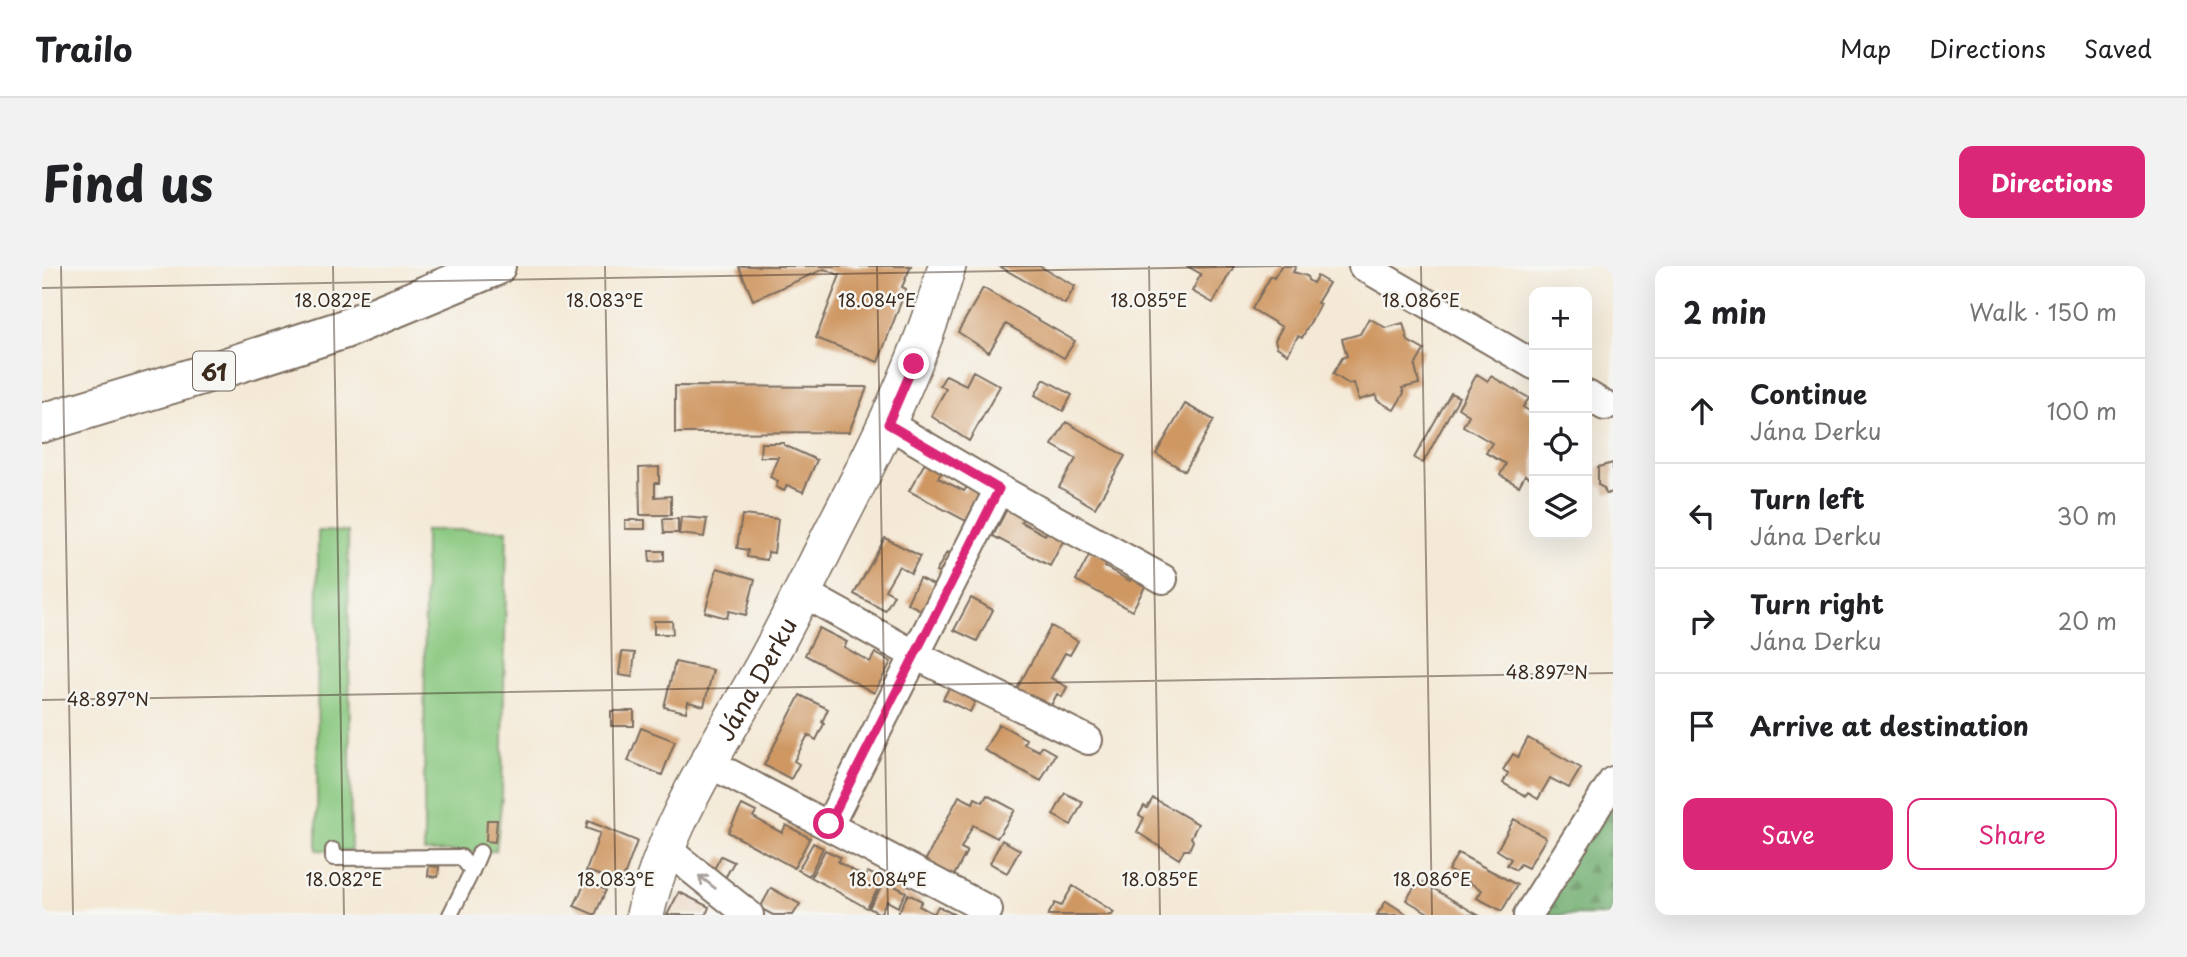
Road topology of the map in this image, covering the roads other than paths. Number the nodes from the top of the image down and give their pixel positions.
1 (496, 266) edge
2 (947, 266) edge
3 (1363, 266) edge
4 (1529, 362) edge
5 (42, 423) edge
6 (888, 424) junction
7 (999, 489) junction
8 (1163, 579) dead end
9 (802, 592) junction
10 (915, 655) junction
11 (1088, 740) dead end
12 (709, 763) junction
13 (1613, 781) edge
14 (829, 824) junction
15 (665, 848) junction
16 (333, 850) dead end
17 (480, 852) dead end
18 (471, 871) junction
19 (988, 910) dead end
20 (450, 915) edge
21 (645, 915) edge
22 (749, 915) edge
23 (1528, 915) edge

1 - 5 main road, 61
2 - 6 street, Jána Derku
3 - 4 street
6 - 7 street
6 - 9 street, Jána Derku
7 - 8 street
7 - 10 street
9 - 10 street, Jána Derku
9 - 12 street, Jána Derku
10 - 11 street, Jána Derku
10 - 14 street
12 - 14 street, Jána Derku
12 - 15 street, Jána Derku
13 - 23 street
14 - 19 street, Jána Derku
15 - 21 street, Jána Derku
22 -> 15 street
16 - 18 lane
17 - 18 lane
18 - 20 lane

